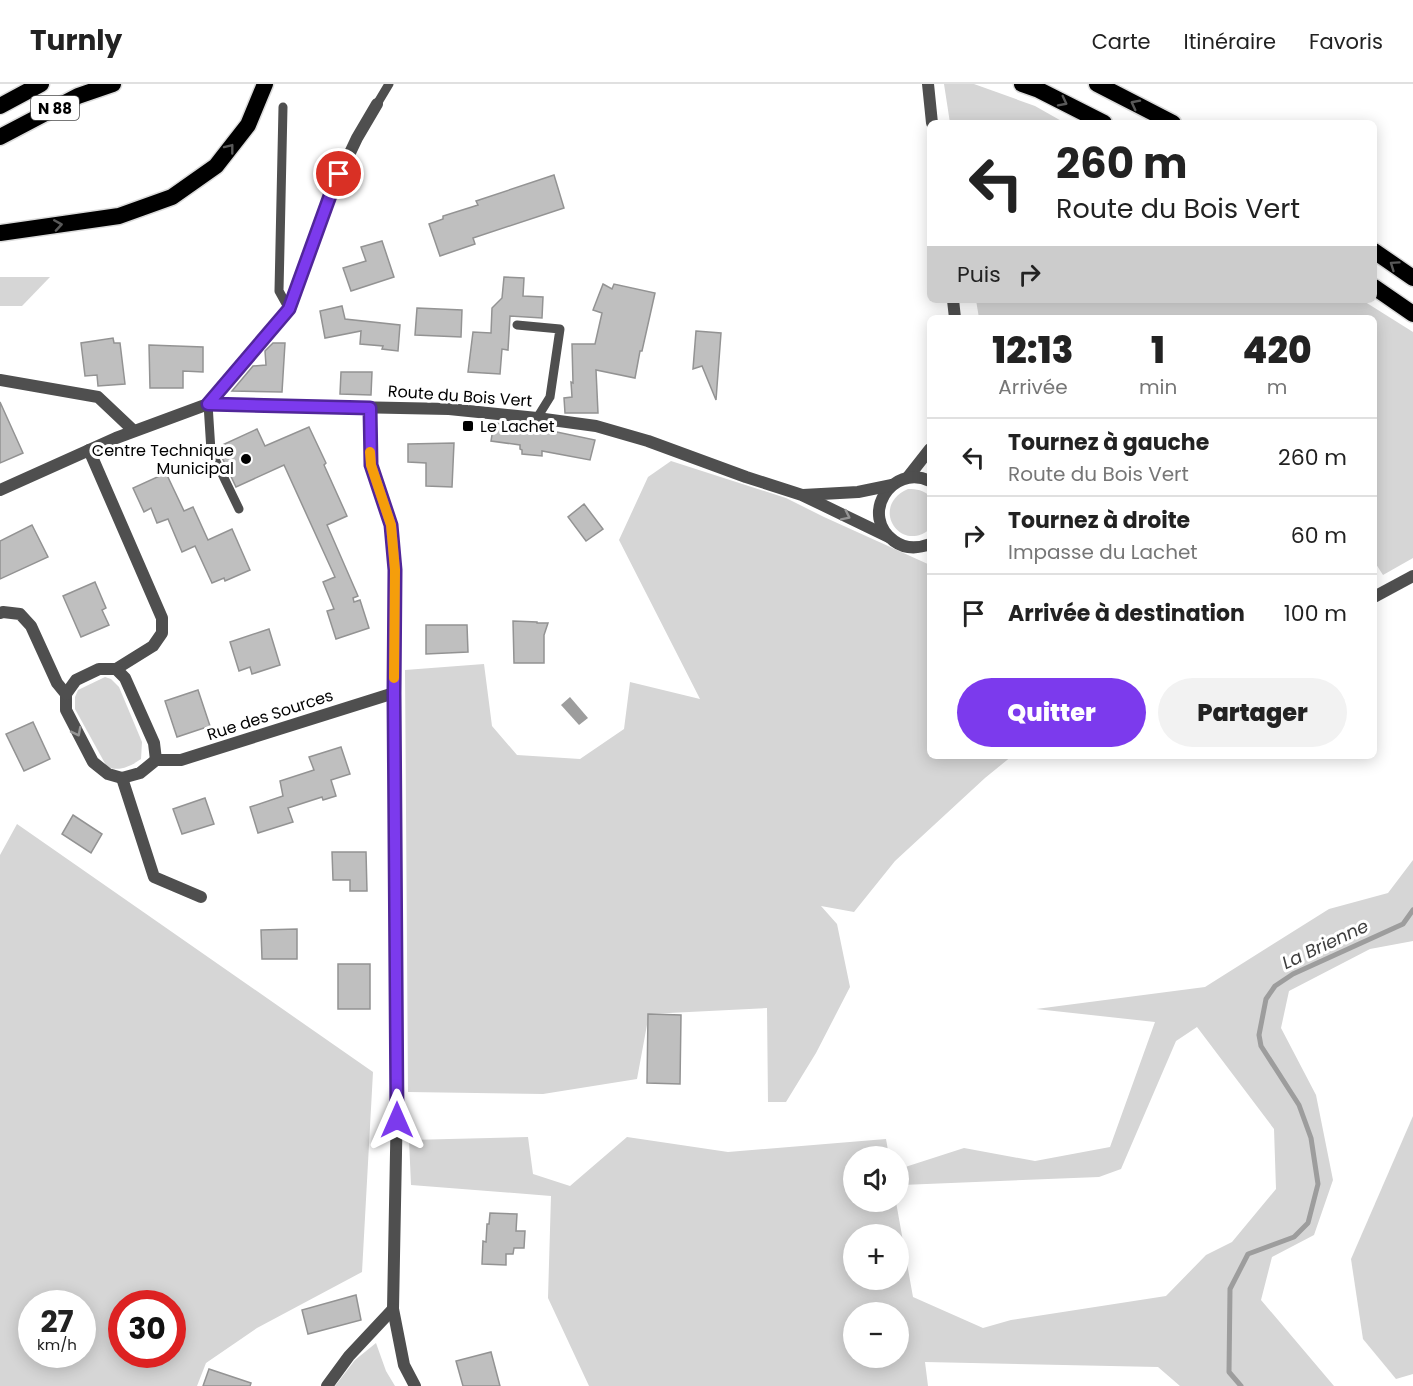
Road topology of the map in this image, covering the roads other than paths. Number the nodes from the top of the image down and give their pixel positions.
1 (41, 84) edge
2 (113, 84) edge
3 (265, 84) edge
4 (389, 84) edge
5 (928, 84) edge
6 (1022, 84) edge
7 (1096, 84) edge
8 (377, 104) joint
9 (0, 106) edge
10 (284, 107) dead end
11 (932, 120) edge
12 (1098, 120) edge
13 (1167, 120) edge
14 (0, 137) edge
15 (0, 233) edge
16 (1377, 253) edge
17 (1413, 279) edge
18 (1377, 289) edge
19 (289, 309) junction
20 (1413, 314) edge
21 (516, 325) dead end
22 (0, 380) edge
23 (208, 404) junction
24 (370, 408) junction
25 (537, 418) junction
26 (134, 431) junction
27 (89, 450) junction
28 (927, 453) edge
29 (908, 477) junction
30 (927, 480) edge
31 (892, 485) junction
32 (0, 490) edge
33 (802, 495) junction
34 (239, 509) dead end
35 (889, 537) junction
36 (927, 547) edge
37 (1413, 576) edge
38 (1377, 595) edge
39 (0, 613) edge
40 (116, 669) junction
41 (394, 693) junction
42 (66, 694) junction
43 (156, 760) junction
44 (122, 778) junction
45 (201, 897) dead end
46 (393, 1309) junction
47 (327, 1386) edge
48 (415, 1386) edge

1 - 9 highway, N 88
2 - 14 highway, N 88
15 -> 3 highway
4 - 8 lane
5 - 11 street
6 -> 12 highway
13 -> 7 highway
8 - 19 street
10 - 19 lane
17 -> 16 highway
18 - 20 highway
19 - 23 street
21 - 25 lane
22 - 26 street
23 - 24 street, Route du Bois Vert
23 - 26 street, Route du Bois Vert
23 - 34 lane
24 - 25 street, Route du Bois Vert
24 - 41 street
25 - 33 street, Route du Bois Vert
26 - 27 street, Route du Bois Vert
27 - 32 street, Route du Bois Vert
27 - 40 street
28 - 29 street
29 - 30 street
29 - 31 street
31 - 33 street
31 - 35 street
33 -> 35 street
35 - 36 street
37 - 38 street
39 - 42 street
40 - 42 street
40 - 43 street
41 - 43 street, Rue des Sources
41 - 46 street
42 -> 44 street
43 - 44 street, Rue des Sources
44 - 45 street
46 - 47 street
46 - 48 street

